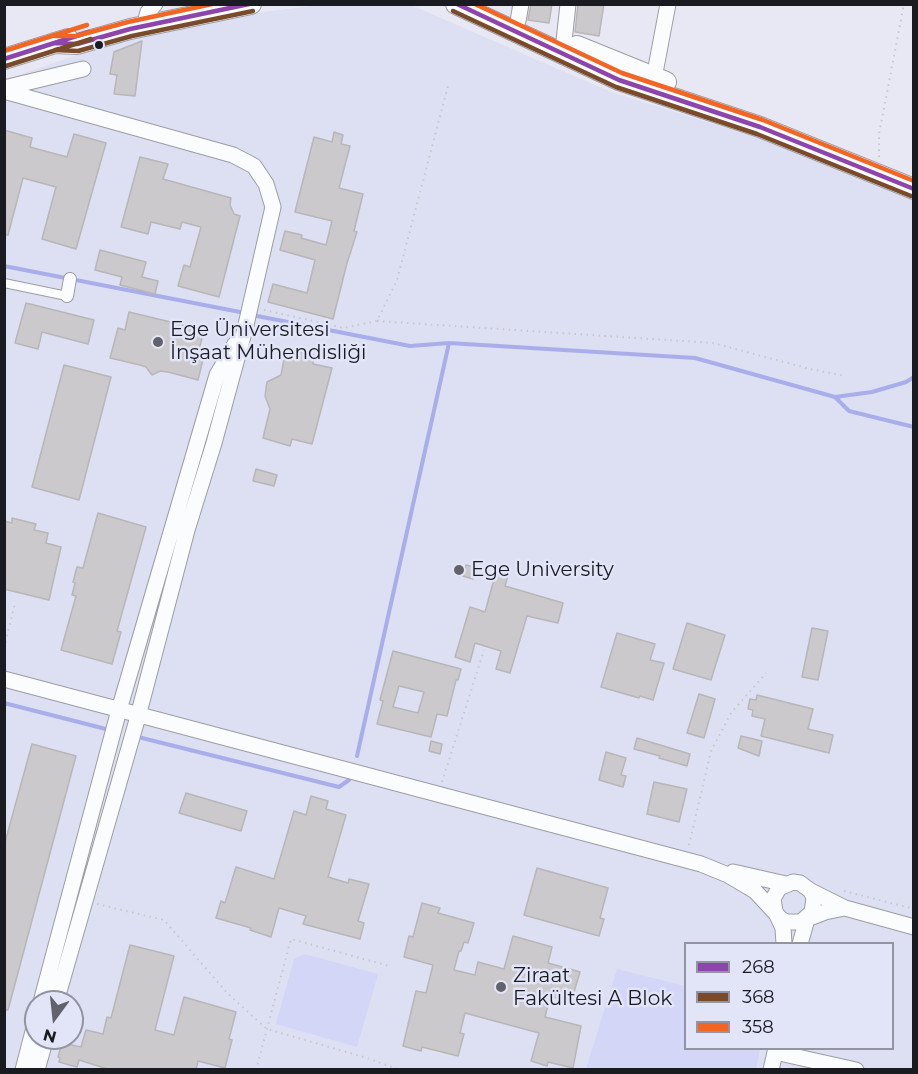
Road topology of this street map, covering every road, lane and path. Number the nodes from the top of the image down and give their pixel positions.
1 (195, 4) edge
2 (456, 4) edge
3 (481, 4) edge
4 (568, 4) edge
5 (668, 4) edge
6 (904, 4) edge
7 (249, 5) edge
8 (519, 13) edge
9 (149, 14) edge
10 (564, 41) junction
11 (4, 59) edge
12 (83, 69) dead end
13 (654, 78) junction
14 (448, 87) dead end
15 (4, 89) edge
16 (878, 170) junction
17 (914, 181) edge
18 (914, 189) edge
19 (70, 279) dead end
20 (4, 283) edge
21 (67, 296) joint
22 (247, 317) junction
23 (377, 321) junction
24 (846, 376) dead end
25 (180, 528) junction
26 (15, 603) dead end
27 (4, 648) edge
28 (484, 650) dead end
29 (766, 673) dead end
30 (4, 679) edge
31 (119, 710) junction
32 (138, 715) junction
33 (439, 793) junction
34 (685, 860) junction
35 (710, 867) junction
36 (786, 884) junction
37 (811, 891) junction
38 (829, 900) junction
39 (85, 902) junction
40 (845, 908) junction
41 (914, 909) edge
42 (775, 910) junction
43 (807, 919) junction
44 (914, 927) edge
45 (784, 942) edge
46 (801, 942) edge
47 (389, 966) dead end
48 (44, 990) edge
49 (60, 990) edge
50 (267, 1029) junction
51 (28, 1050) edge
52 (43, 1050) edge
53 (776, 1050) edge
54 (23, 1070) edge
55 (37, 1070) edge
56 (256, 1070) edge
57 (400, 1070) edge
58 (771, 1070) edge
59 (856, 1070) edge

1 - 9 street
2 - 16 street
3 - 8 street
4 - 10 street
5 - 13 street
6 - 16 path
7 - 9 street
8 - 10 street
9 - 11 street
10 - 13 street
12 - 15 street
13 - 16 street
14 - 23 path
15 - 22 street
16 - 17 street
16 - 18 street
19 - 21 street
20 - 21 lane
22 - 23 path
22 - 25 street
23 - 24 path
25 - 31 street
25 - 32 street
26 - 27 path
28 - 33 path
29 - 34 path
30 - 31 street
31 - 32 street
31 - 48 street
32 - 33 street
32 - 39 street
33 - 34 street
34 - 35 street
35 - 36 street
35 - 42 street
36 - 37 street
36 - 42 street
37 - 38 street
37 - 43 street
38 - 40 street
38 - 41 path
39 - 49 street
39 - 50 path
40 - 43 street
40 - 44 street
42 - 43 street
42 - 45 street
43 - 46 street
47 - 50 path
50 - 56 path
50 - 57 path
51 - 54 street
52 - 55 street
53 - 58 street
53 - 59 street

